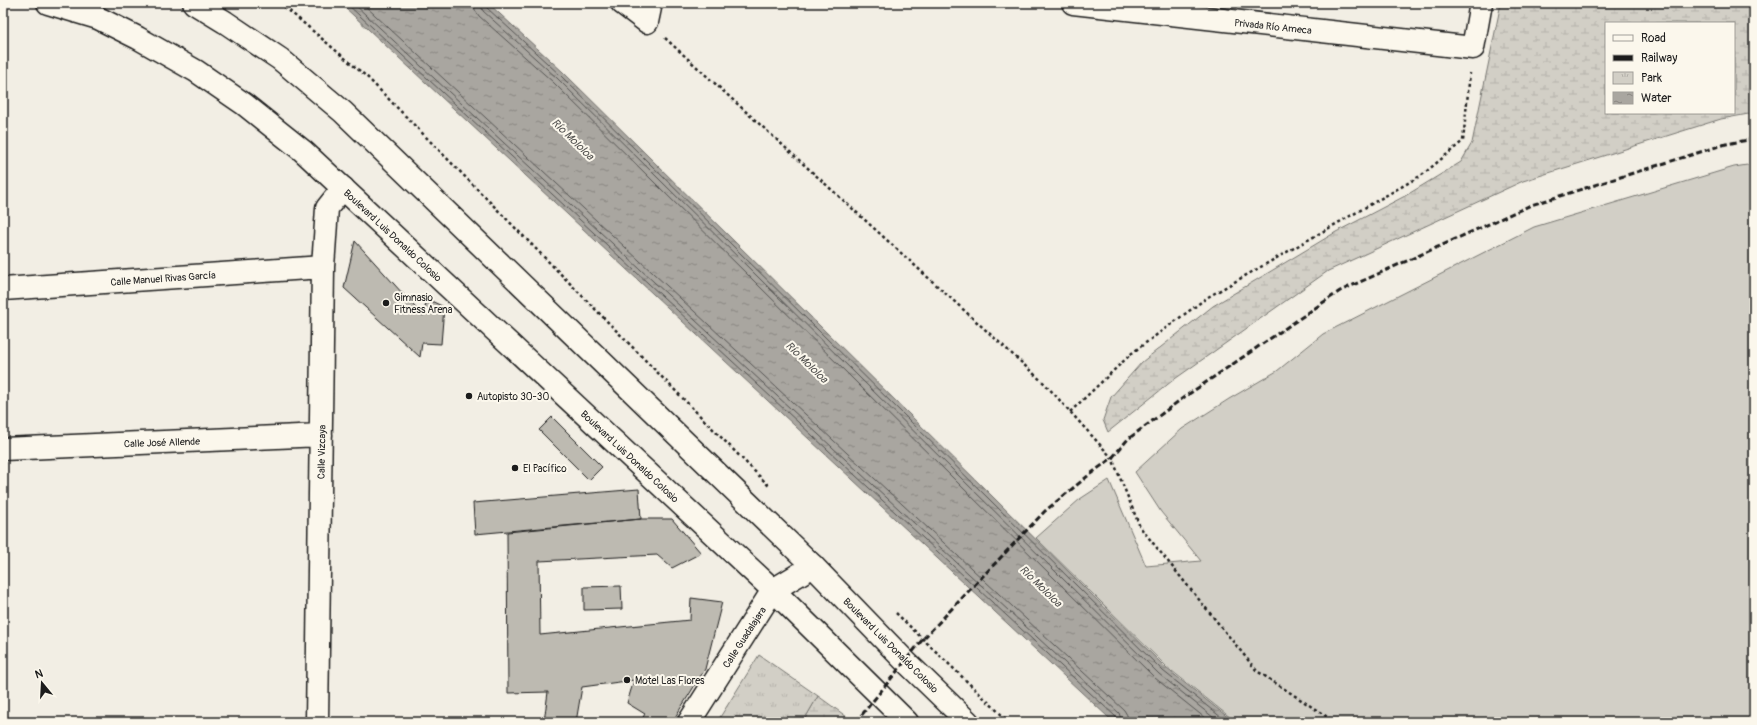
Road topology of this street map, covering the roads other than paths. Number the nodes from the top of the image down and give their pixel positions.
1 (48, 3) edge
2 (194, 3) edge
3 (622, 3) edge
4 (1073, 3) edge
5 (1481, 3) edge
6 (649, 12) edge
7 (343, 188) junction
8 (323, 267) junction
9 (3, 289) edge
10 (321, 435) junction
11 (3, 448) edge
12 (813, 566) junction
13 (774, 590) junction
14 (317, 722) edge
15 (689, 722) edge
16 (907, 722) edge
17 (968, 722) edge

1 - 7 main road, Boulevard Luis Donaldo Colosio
2 - 12 main road, Boulevard Luis Donaldo Colosio
3 - 6 main road
4 - 5 main road, Privada Río Ameca
7 - 8 main road, Calle Vizcaya
7 - 13 main road, Boulevard Luis Donaldo Colosio
8 - 9 main road, Calle Manuel Rivas García
8 - 10 main road, Calle Vizcaya
10 - 11 main road, Calle José Allende
10 - 14 main road, Calle Vizcaya
12 - 13 main road, Calle Guadalajara
12 - 17 main road, Boulevard Luis Donaldo Colosio
13 - 15 main road, Calle Guadalajara
13 - 16 main road, Boulevard Luis Donaldo Colosio

